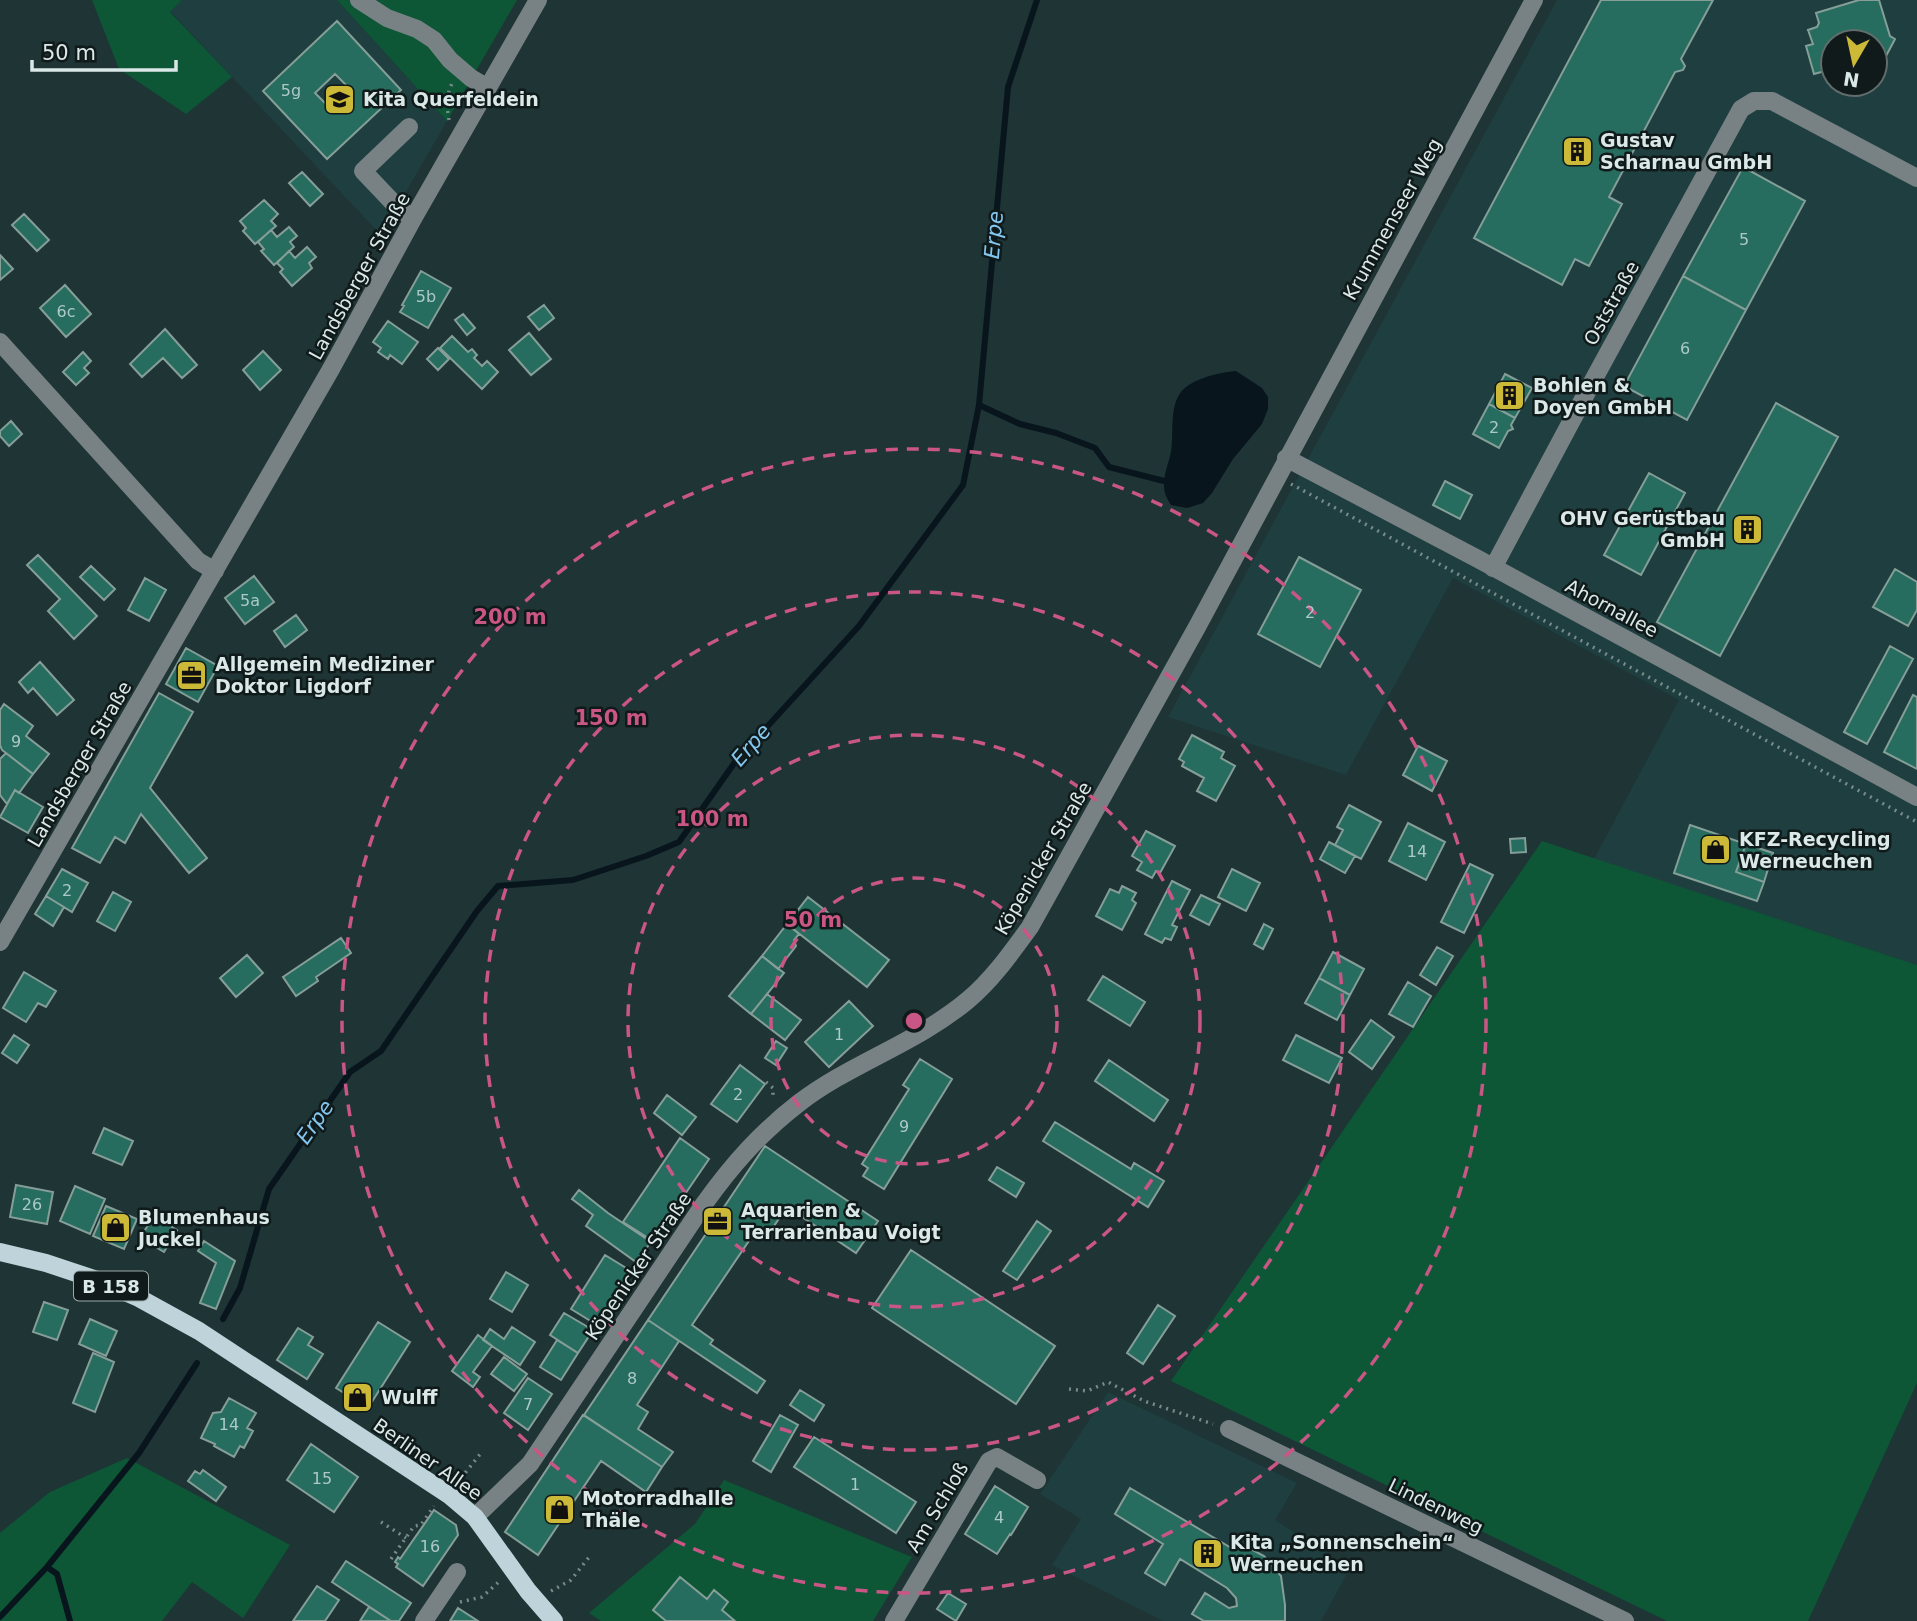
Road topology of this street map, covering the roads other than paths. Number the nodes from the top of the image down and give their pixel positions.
1 (359, 0) edge
2 (538, 0) edge
3 (1534, 0) edge
4 (488, 88) junction
5 (409, 128) dead end
6 (1917, 178) edge
7 (414, 217) junction
8 (0, 342) edge
9 (1286, 458) junction
10 (1493, 568) junction
11 (215, 571) junction
12 (1917, 797) edge
13 (0, 942) edge
14 (0, 1252) edge
15 (1229, 1429) road end
16 (1037, 1480) dead end
17 (475, 1517) junction
18 (457, 1572) dead end
19 (424, 1621) edge
20 (554, 1621) edge
21 (894, 1621) edge
22 (1625, 1621) edge

1 - 4 street
2 - 4 street, Landsberger Straße
3 - 9 street, Krummenseer Weg
4 - 7 street, Landsberger Straße
5 - 7 street
6 - 10 street, Oststraße
7 - 11 street, Landsberger Straße
8 - 11 street
9 - 10 street, Ahornallee
9 - 17 street, Köpenicker Straße
10 - 12 street, Ahornallee
11 - 13 street, Landsberger Straße
14 - 17 main road, Berliner Allee / B 158
15 - 22 street, Lindenweg
16 - 21 street, Am Schloß
17 - 20 main road, Berliner Allee / B 158
18 - 19 street

